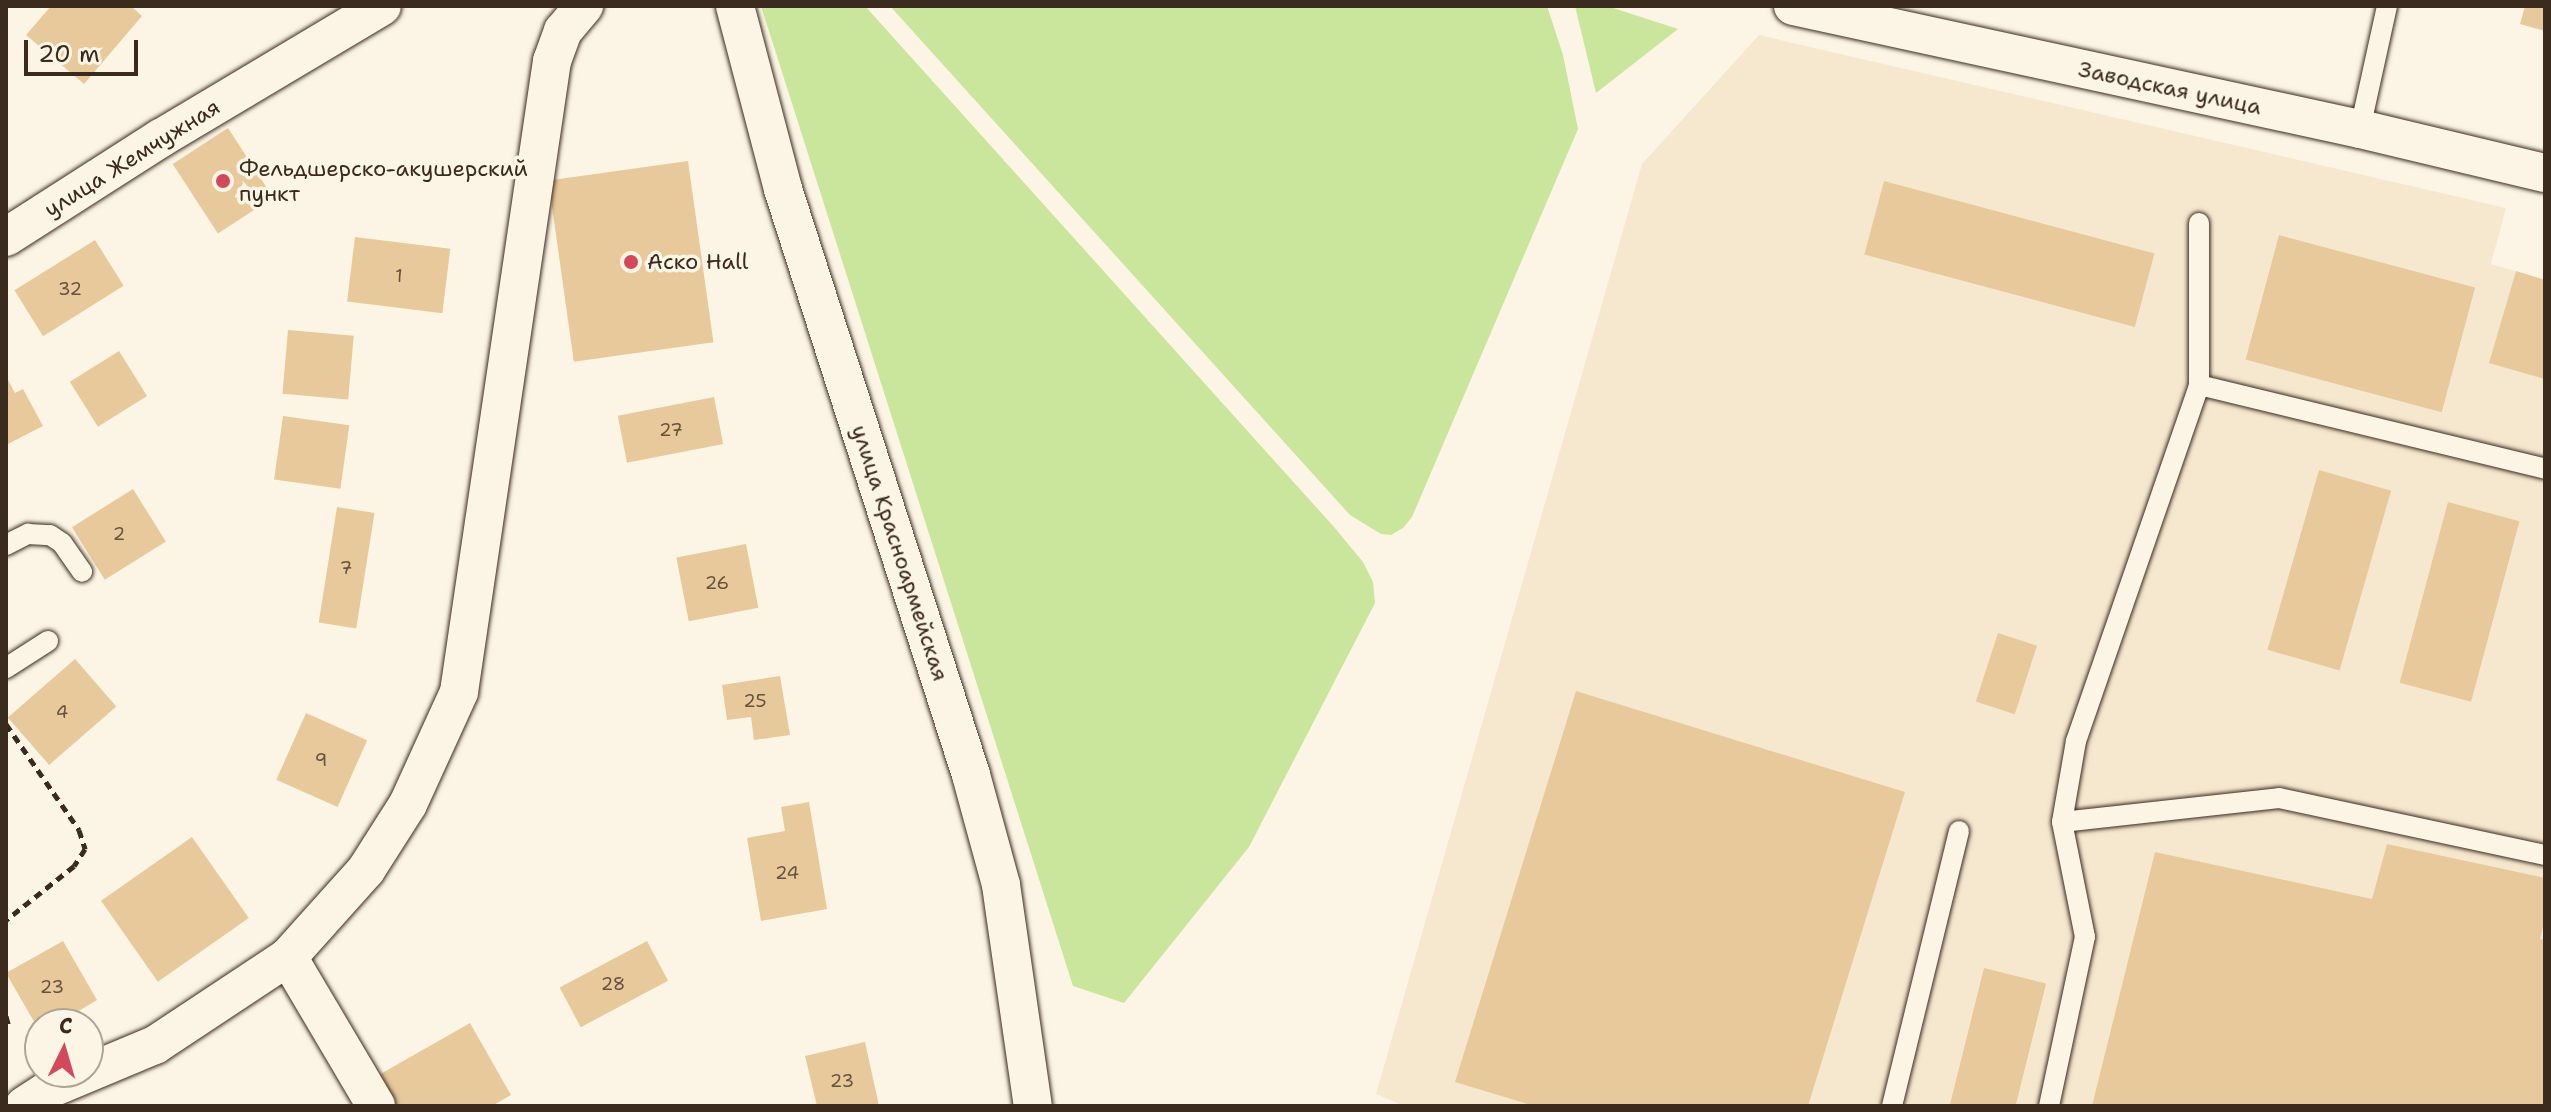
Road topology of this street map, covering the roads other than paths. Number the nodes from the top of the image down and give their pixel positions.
1 (382, 6) edge
2 (584, 6) edge
3 (735, 6) edge
4 (1793, 6) edge
5 (2387, 6) edge
6 (2360, 129) junction
7 (2545, 173) edge
8 (2199, 223) dead end
9 (6, 237) edge
10 (2199, 385) junction
11 (2545, 469) edge
12 (6, 545) edge
13 (82, 572) dead end
14 (48, 641) dead end
15 (6, 668) edge
16 (2062, 822) junction
17 (1959, 831) dead end
18 (2545, 855) edge
19 (288, 957) junction
20 (24, 1106) edge
21 (376, 1106) edge
22 (1033, 1106) edge
23 (1892, 1106) edge
24 (2049, 1106) edge

1 - 9 street, улица Жемчужная
2 - 19 street
3 - 22 street, улица Красноармейская
4 - 6 street, Заводская улица
5 - 6 lane
6 - 7 street, Заводская улица
8 - 10 lane
10 - 11 lane
10 - 16 lane
12 - 13 lane
14 - 15 lane
16 - 18 lane
16 - 24 lane
17 - 23 lane
19 - 20 street
19 - 21 street

